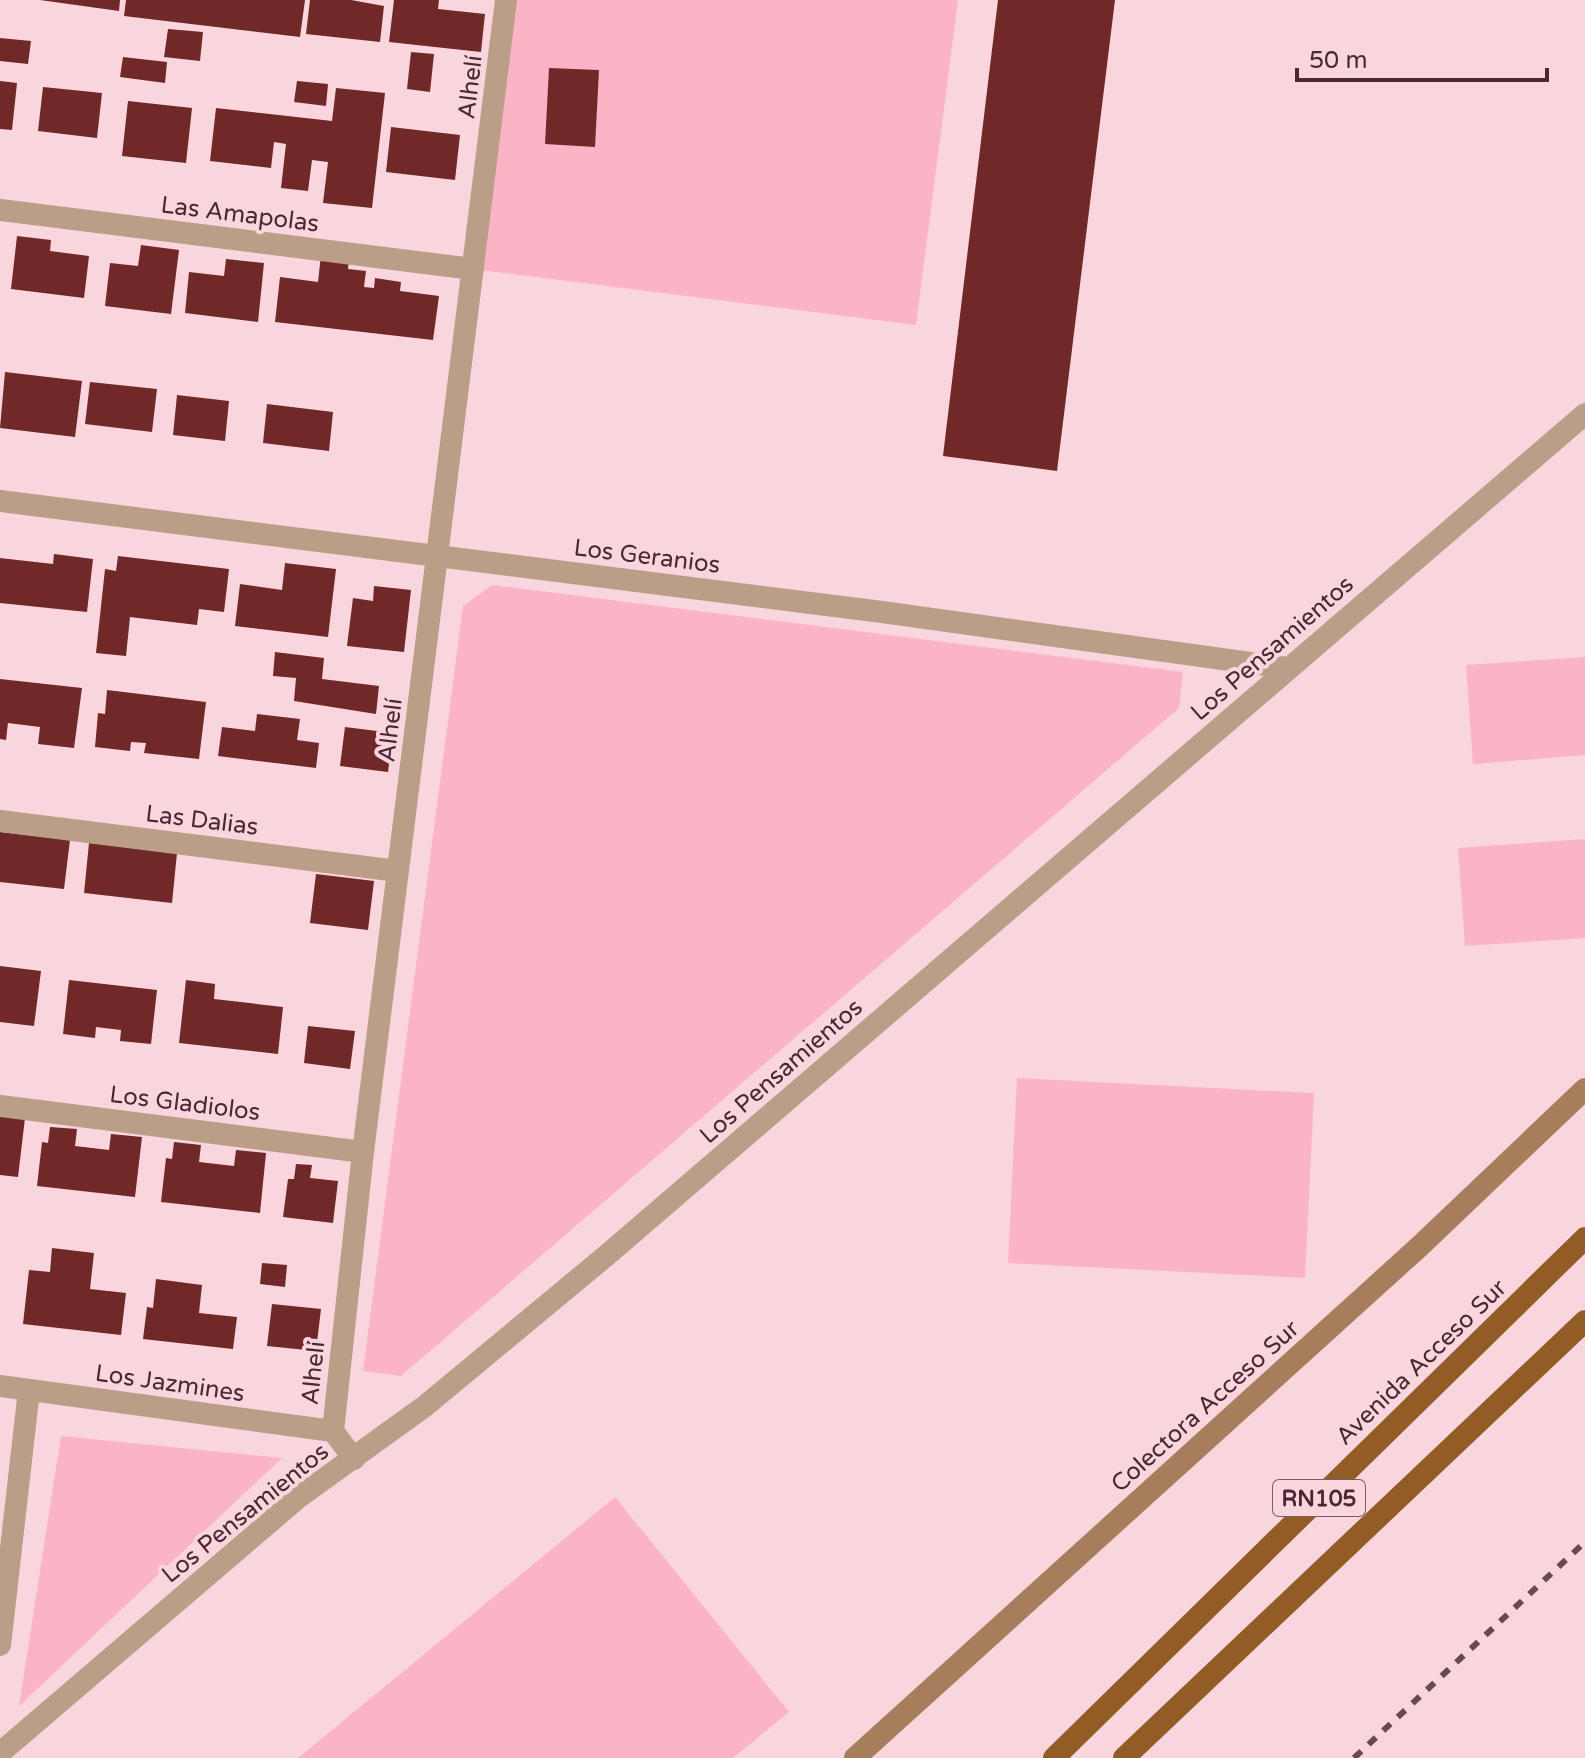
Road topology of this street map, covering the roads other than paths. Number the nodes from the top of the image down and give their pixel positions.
1 (506, 0) edge
2 (0, 210) edge
3 (473, 269) junction
4 (1585, 414) edge
5 (0, 501) edge
6 (438, 556) junction
7 (1287, 668) junction
8 (0, 821) edge
9 (398, 871) junction
10 (1585, 1089) edge
11 (0, 1106) edge
12 (363, 1152) junction
13 (1585, 1238) edge
14 (1585, 1321) edge
15 (0, 1386) edge
16 (29, 1390) junction
17 (333, 1431) junction
18 (354, 1459) junction
19 (0, 1645) edge
20 (0, 1753) edge
21 (855, 1758) edge
22 (1054, 1758) edge
23 (1124, 1758) edge

1 - 3 street, Alhelí
2 - 3 street, Las Amapolas
3 - 6 street, Alhelí
4 - 7 street, Los Pensamientos
5 - 6 street, Los Geranios
6 - 7 street, Los Geranios
6 - 9 street, Alhelí
7 - 18 street, Los Pensamientos
8 - 9 street, Las Dalias
9 - 12 street, Alhelí
10 - 21 main road, Colectora Acceso Sur
11 - 12 street, Los Gladiolos
12 - 17 street, Alhelí
13 - 22 highway, Avenida Acceso Sur / RN105
14 - 23 highway, RN105
15 - 16 street, Los Jazmines
16 - 17 street, Los Jazmines
16 - 19 street
17 - 18 street, Alhelí
18 - 20 street, Los Pensamientos

